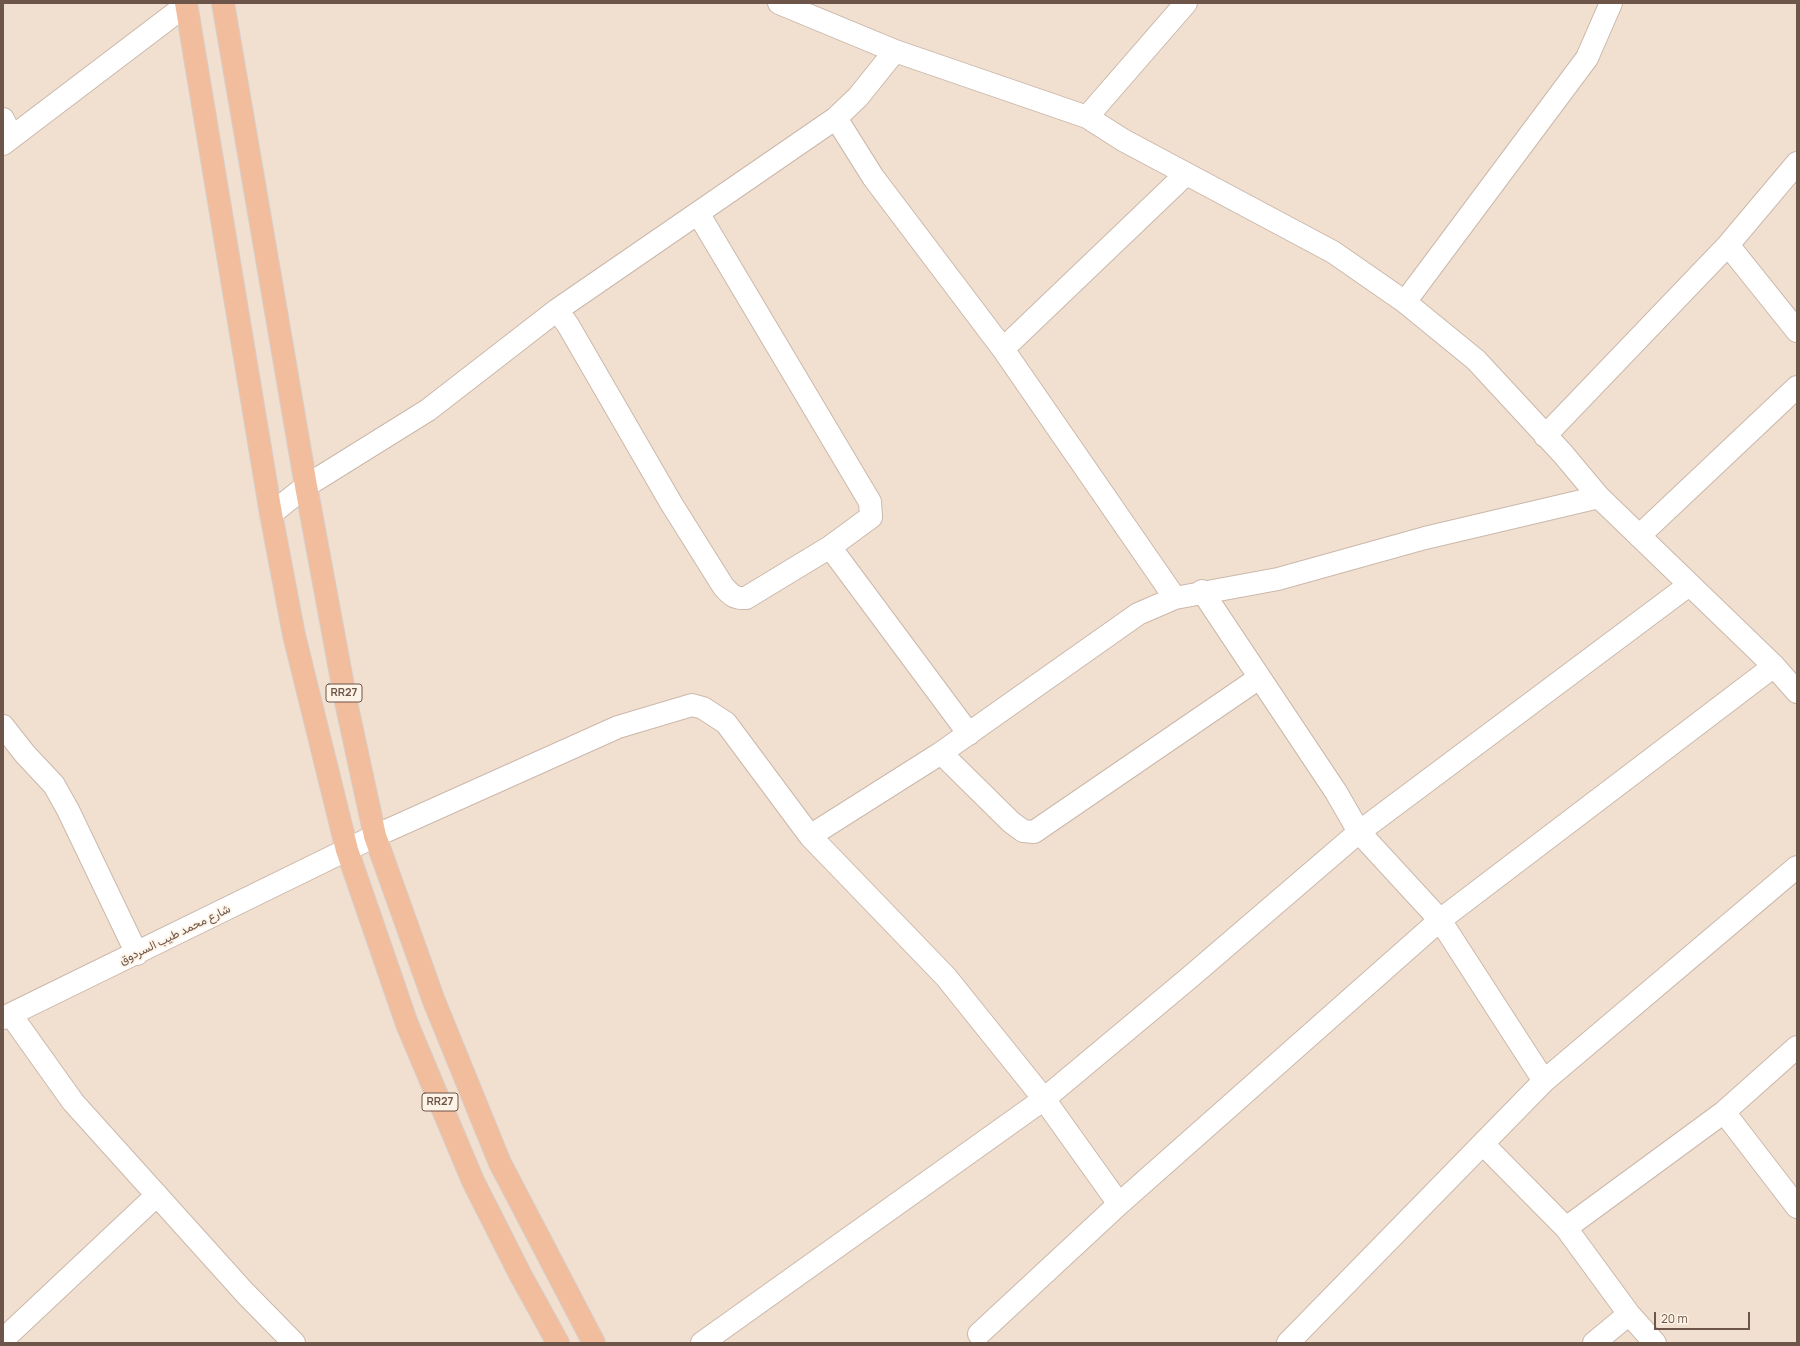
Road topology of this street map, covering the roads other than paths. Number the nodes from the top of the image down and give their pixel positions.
1 (223, 3) edge
2 (779, 3) edge
3 (1186, 3) edge
4 (1611, 3) edge
5 (186, 4) edge
6 (895, 51) junction
7 (836, 118) junction
8 (1087, 118) junction
9 (6, 134) edge
10 (1797, 163) edge
11 (1186, 174) junction
12 (698, 213) junction
13 (1728, 246) junction
14 (1405, 302) junction
15 (557, 310) junction
16 (1797, 331) edge
17 (1004, 349) junction
18 (1797, 387) edge
19 (1545, 436) junction
20 (306, 486) junction
21 (1599, 497) junction
22 (271, 514) junction
23 (1639, 536) junction
24 (830, 547) junction
25 (1689, 585) junction
26 (1202, 591) junction
27 (1175, 598) junction
28 (1774, 666) junction
29 (1258, 678) junction
30 (1797, 692) edge
31 (3, 726) edge
32 (969, 734) junction
33 (941, 753) junction
34 (1359, 832) junction
35 (375, 836) junction
36 (810, 836) junction
37 (347, 850) junction
38 (1797, 867) edge
39 (1440, 920) junction
40 (137, 954) junction
41 (7, 1016) edge
42 (1797, 1047) edge
43 (1544, 1081) junction
44 (1044, 1099) junction
45 (1724, 1112) junction
46 (1483, 1144) junction
47 (157, 1195) junction
48 (1120, 1204) junction
49 (1797, 1207) edge
50 (1566, 1228) junction
51 (1629, 1314) junction
52 (979, 1334) dead end
53 (3, 1343) edge
54 (294, 1343) edge
55 (558, 1343) edge
56 (594, 1343) edge
57 (702, 1343) edge
58 (1288, 1343) edge
59 (1594, 1343) edge
60 (1655, 1343) edge

1 - 20 highway, RR27
2 - 6 street
3 - 8 street
4 - 14 street
5 - 9 street
5 - 22 highway, RR27
6 - 7 street
6 - 8 street
7 - 12 street
7 - 17 street
8 - 11 street
10 - 13 street
11 - 14 street
11 - 17 street
12 - 15 street
12 - 24 street
13 - 16 street
13 - 19 street
14 - 19 street
15 - 20 street
15 - 24 street
17 - 27 street
18 - 23 street
19 - 21 street
20 - 22 street
20 - 35 highway, RR27
21 - 23 street
21 - 26 street
22 - 37 highway, RR27
23 - 25 street
24 - 32 street
25 - 28 street
25 - 34 street
26 - 27 street
26 - 29 street
27 - 32 street
28 - 30 street
28 - 39 street
29 - 33 street
29 - 34 street
31 - 40 street
32 - 33 street
33 - 36 street
34 - 39 street
34 - 44 street
35 - 36 street, شارع محمد طيب السردوق
35 - 37 street, شارع محمد طيب السردوق
35 - 56 highway, RR27
36 - 44 street, شارع محمد طيب السردوق
37 - 40 street, شارع محمد طيب السردوق
37 - 55 highway, RR27
38 - 43 street
39 - 43 street
39 - 48 street
40 - 41 street, شارع محمد طيب السردوق
41 - 47 street
42 - 45 street
43 - 46 street
44 - 48 street, شارع محمد طيب السردوق
44 - 57 street
45 - 49 street
45 - 50 street
46 - 50 street
46 - 58 street
47 - 53 street
47 - 54 street
48 - 52 street
50 - 51 street
51 - 59 street
51 - 60 street

